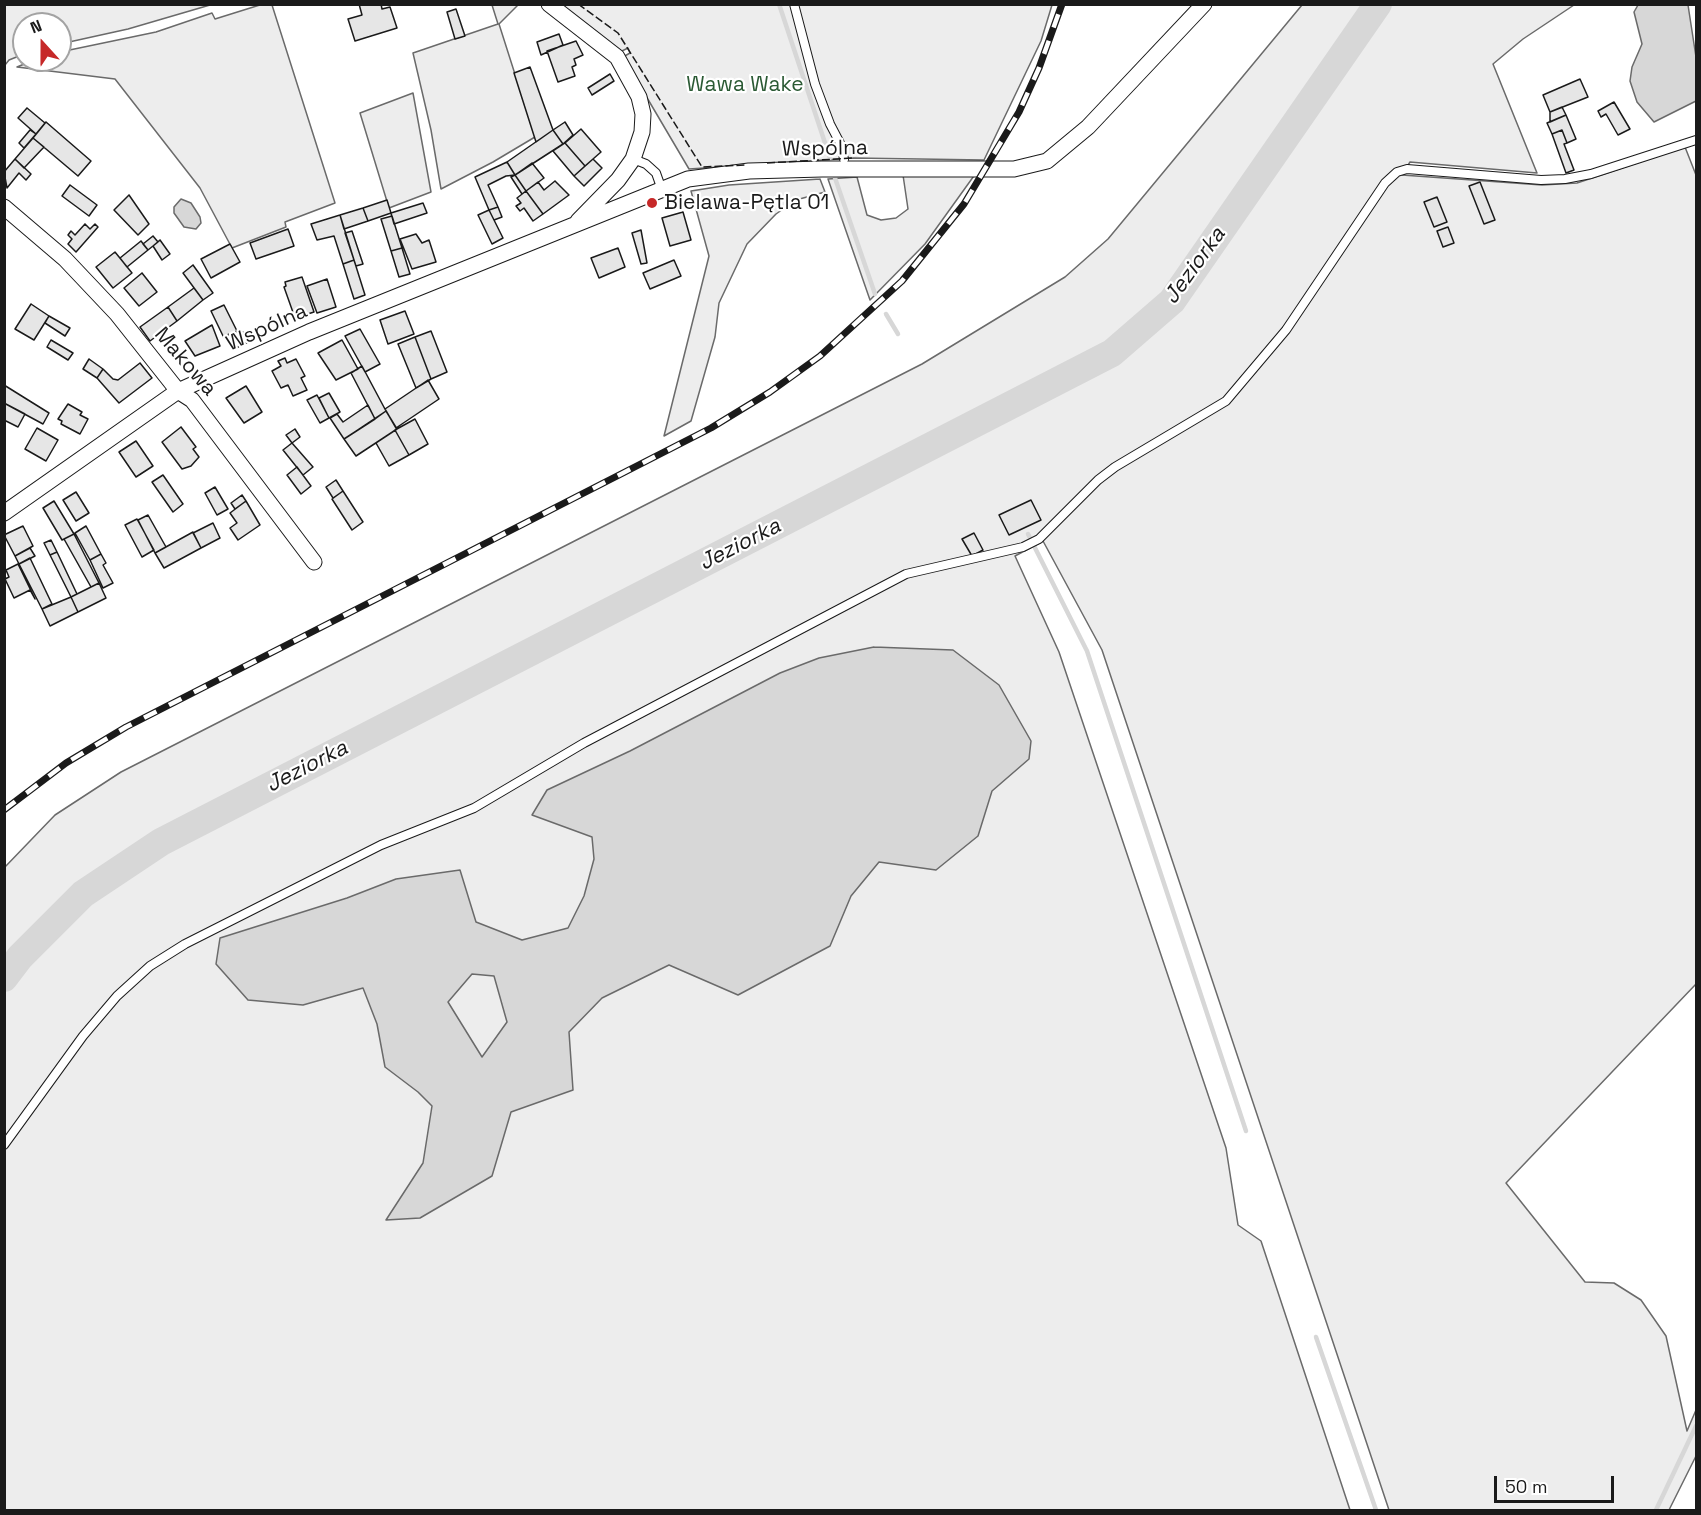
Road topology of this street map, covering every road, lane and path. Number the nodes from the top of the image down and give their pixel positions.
1 (549, 4) edge
2 (794, 4) edge
3 (1204, 4) edge
4 (1696, 140) edge
5 (633, 159) junction
6 (844, 159) dead end
7 (662, 190) junction
8 (4, 207) edge
9 (571, 228) junction
10 (178, 391) junction
11 (4, 513) edge
12 (314, 562) dead end
13 (4, 1145) edge

1 - 5 street, Wspólna
2 - 6 lane
3 - 7 street, Wspólna
4 - 13 lane
5 - 7 lane
5 - 9 street, Wspólna
7 - 9 street, Wspólna
8 - 10 street, Makowa
9 - 10 street, Wspólna
10 - 11 street, Wspólna
10 - 12 street, Makowa

